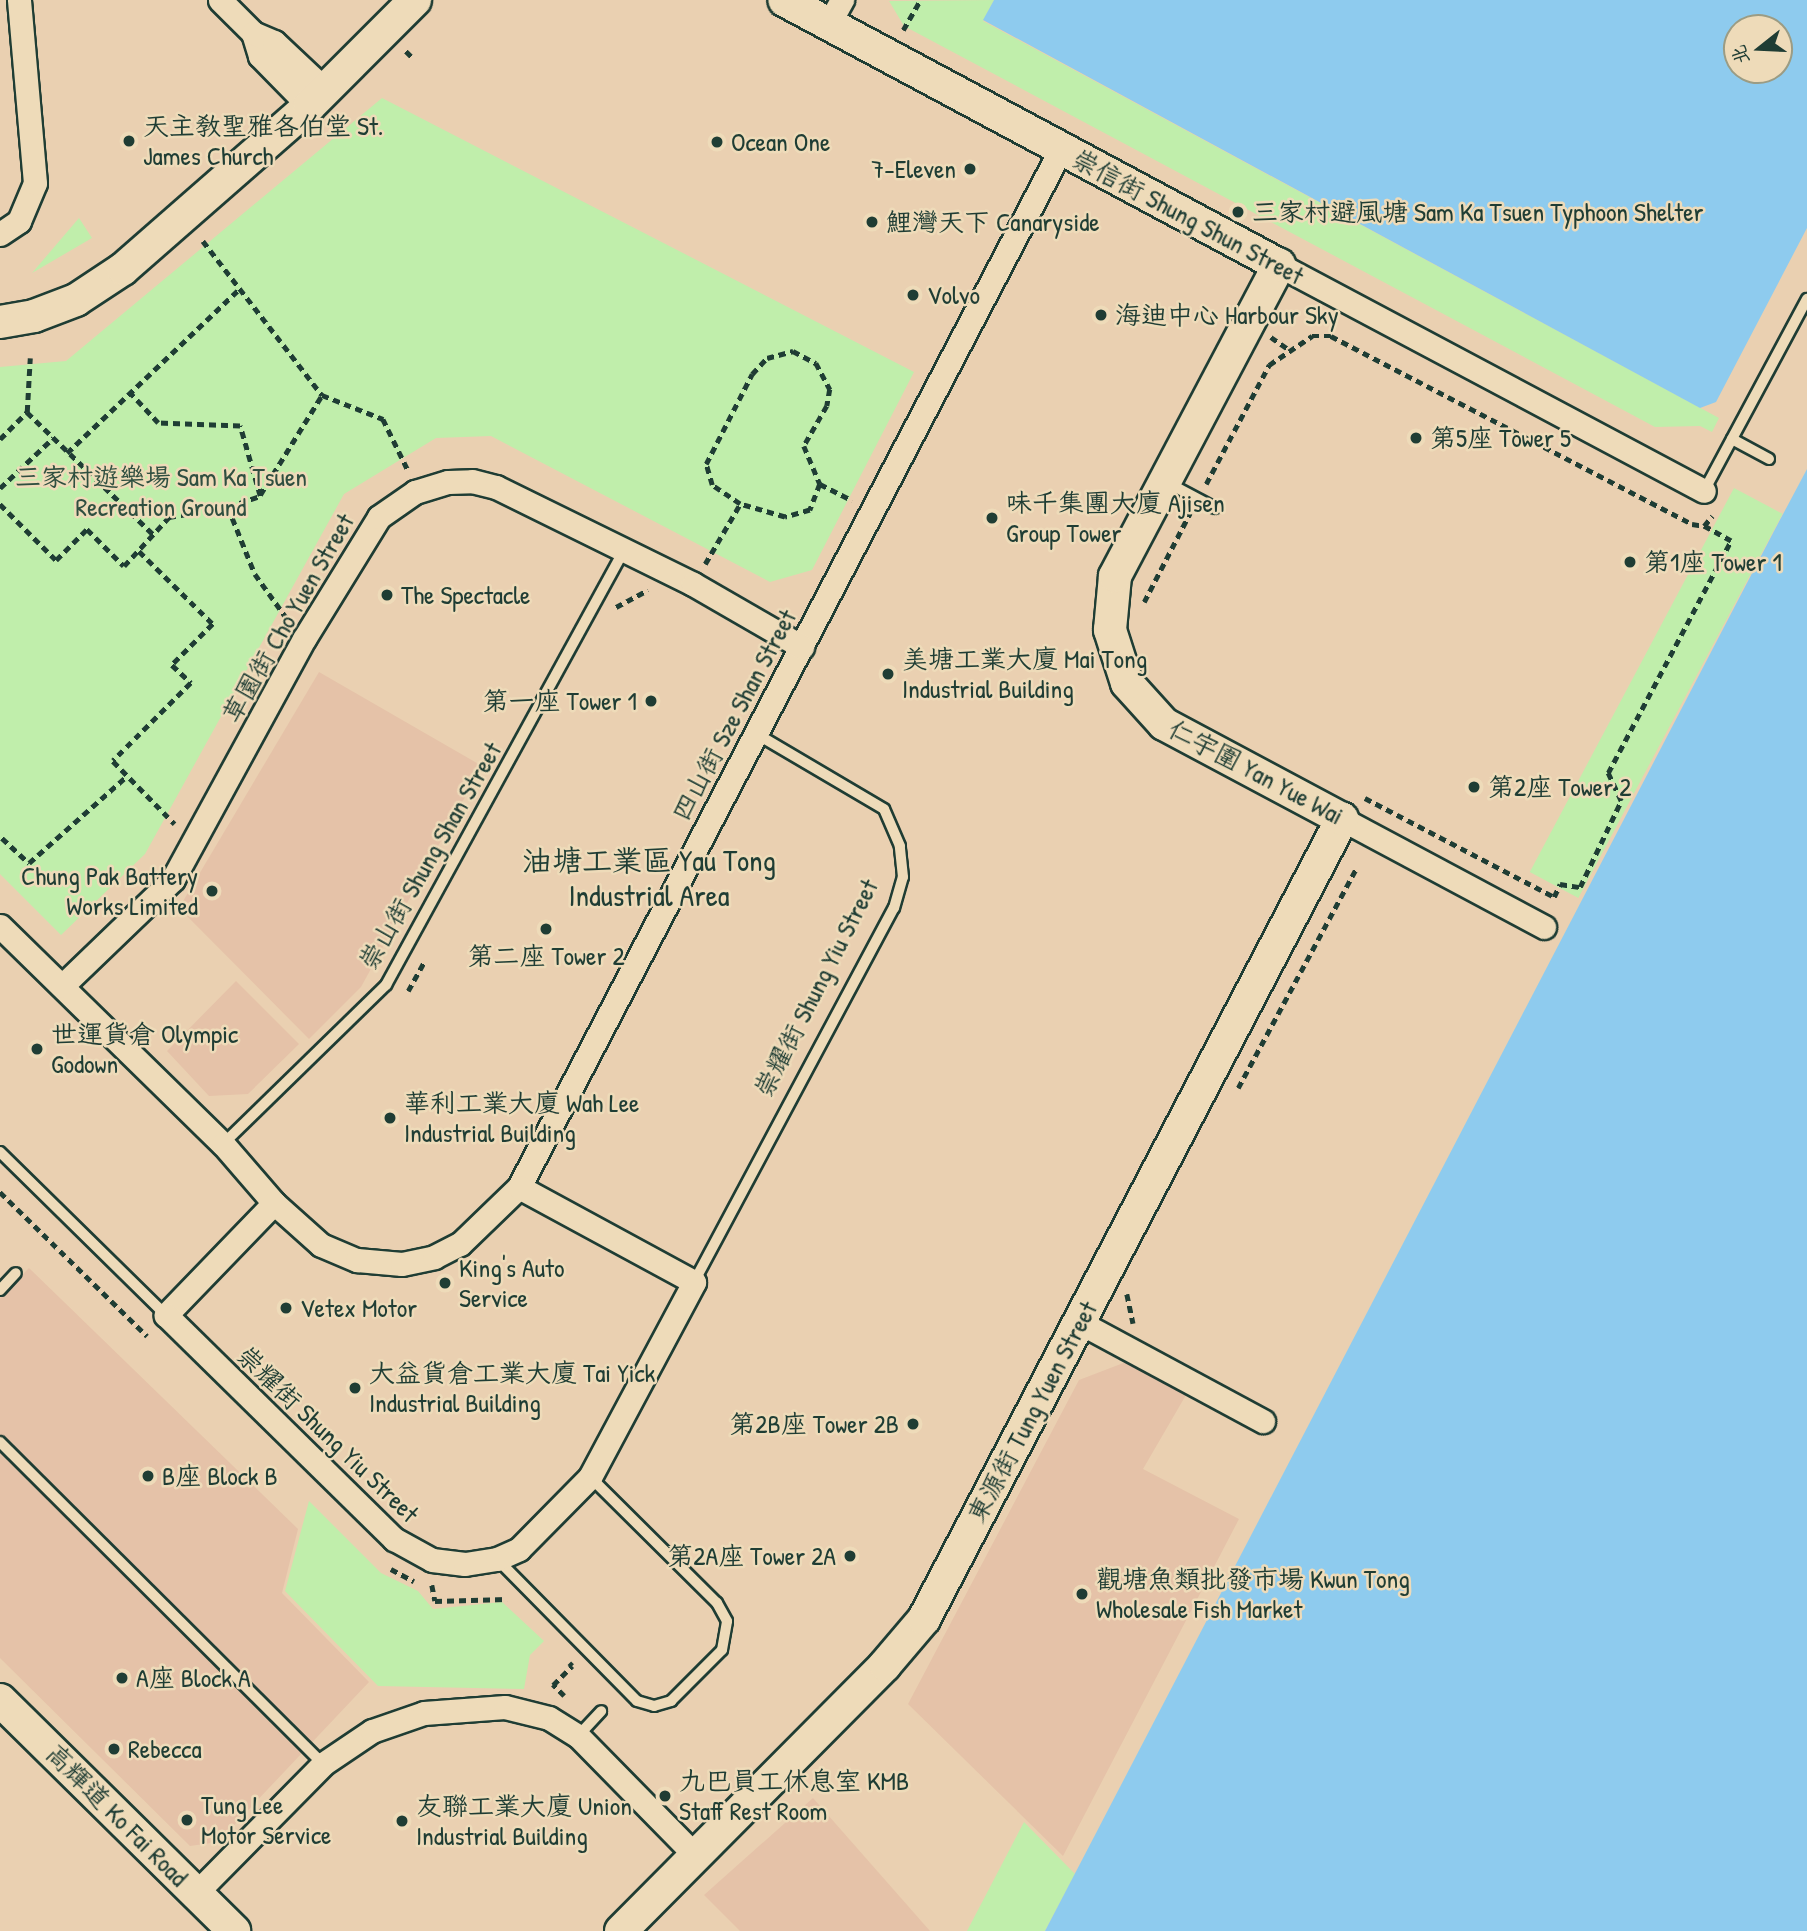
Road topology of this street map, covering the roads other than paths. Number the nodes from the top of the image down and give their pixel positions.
1 (19, 0) edge
2 (220, 0) edge
3 (415, 0) edge
4 (784, 0) edge
5 (835, 13) edge
6 (316, 98) junction
7 (1061, 149) junction
8 (0, 234) edge
9 (1279, 265) junction
10 (1807, 299) edge
11 (0, 322) edge
12 (1732, 439) junction
13 (1769, 459) dead end
14 (1165, 481) junction
15 (1704, 491) joint
16 (1215, 508) dead end
17 (624, 550) junction
18 (802, 647) junction
19 (755, 733) junction
20 (1347, 805) junction
21 (0, 926) edge
22 (1544, 927) dead end
23 (62, 986) junction
24 (222, 1144) junction
25 (0, 1152) edge
26 (519, 1187) junction
27 (274, 1203) junction
28 (16, 1273) dead end
29 (694, 1282) junction
30 (0, 1290) edge
31 (166, 1315) junction
32 (1080, 1322) junction
33 (1263, 1421) dead end
34 (0, 1442) edge
35 (590, 1477) junction
36 (497, 1559) junction
37 (0, 1700) edge
38 (601, 1712) dead end
39 (578, 1736) junction
40 (323, 1764) junction
41 (694, 1854) junction
42 (196, 1893) junction
43 (234, 1931) edge
44 (621, 1931) edge

1 - 8 street
2 - 6 street
3 - 6 street
4 - 5 street, 崇信街 Shung Shun Street
5 - 7 street, 崇信街 Shung Shun Street
6 - 11 street
7 - 9 street, 崇信街 Shung Shun Street
7 - 18 street, 四山街 Sze Shan Street
9 - 14 street, 仁宇圍 Yan Yue Wai
9 - 15 street, 崇信街 Shung Shun Street
10 - 12 lane
12 - 13 lane
12 - 15 lane
14 - 16 lane
14 - 20 street, 仁宇圍 Yan Yue Wai
17 - 18 street, 草園街 Cho Yuen Street
17 - 23 street, 草園街 Cho Yuen Street
17 - 24 lane, 崇山街 Shung Shan Street
18 - 19 street, 四山街 Sze Shan Street
19 - 26 street, 四山街 Sze Shan Street
19 - 29 lane, 崇耀街 Shung Yiu Street
20 - 22 street, 仁宇圍 Yan Yue Wai
20 - 32 street, 東源街 Tung Yuen Street
21 - 23 street, 四山街 Sze Shan Street
23 - 24 street, 四山街 Sze Shan Street
24 - 27 street, 四山街 Sze Shan Street
25 - 31 lane, 崇耀街 Shung Yiu Street
26 - 27 street, 四山街 Sze Shan Street
26 - 29 street
27 - 31 street
28 - 30 lane
29 - 35 street, 崇耀街 Shung Yiu Street
31 - 36 street, 崇耀街 Shung Yiu Street
32 - 33 street
32 - 41 street, 東源街 Tung Yuen Street
34 - 40 lane
35 - 36 street, 崇耀街 Shung Yiu Street
35 - 36 lane
37 - 42 street, 高輝道 Ko Fai Road
38 - 39 lane
39 - 40 street
39 - 41 street
40 - 42 street
41 - 44 street, 東源街 Tung Yuen Street
42 - 43 street, 高輝道 Ko Fai Road

